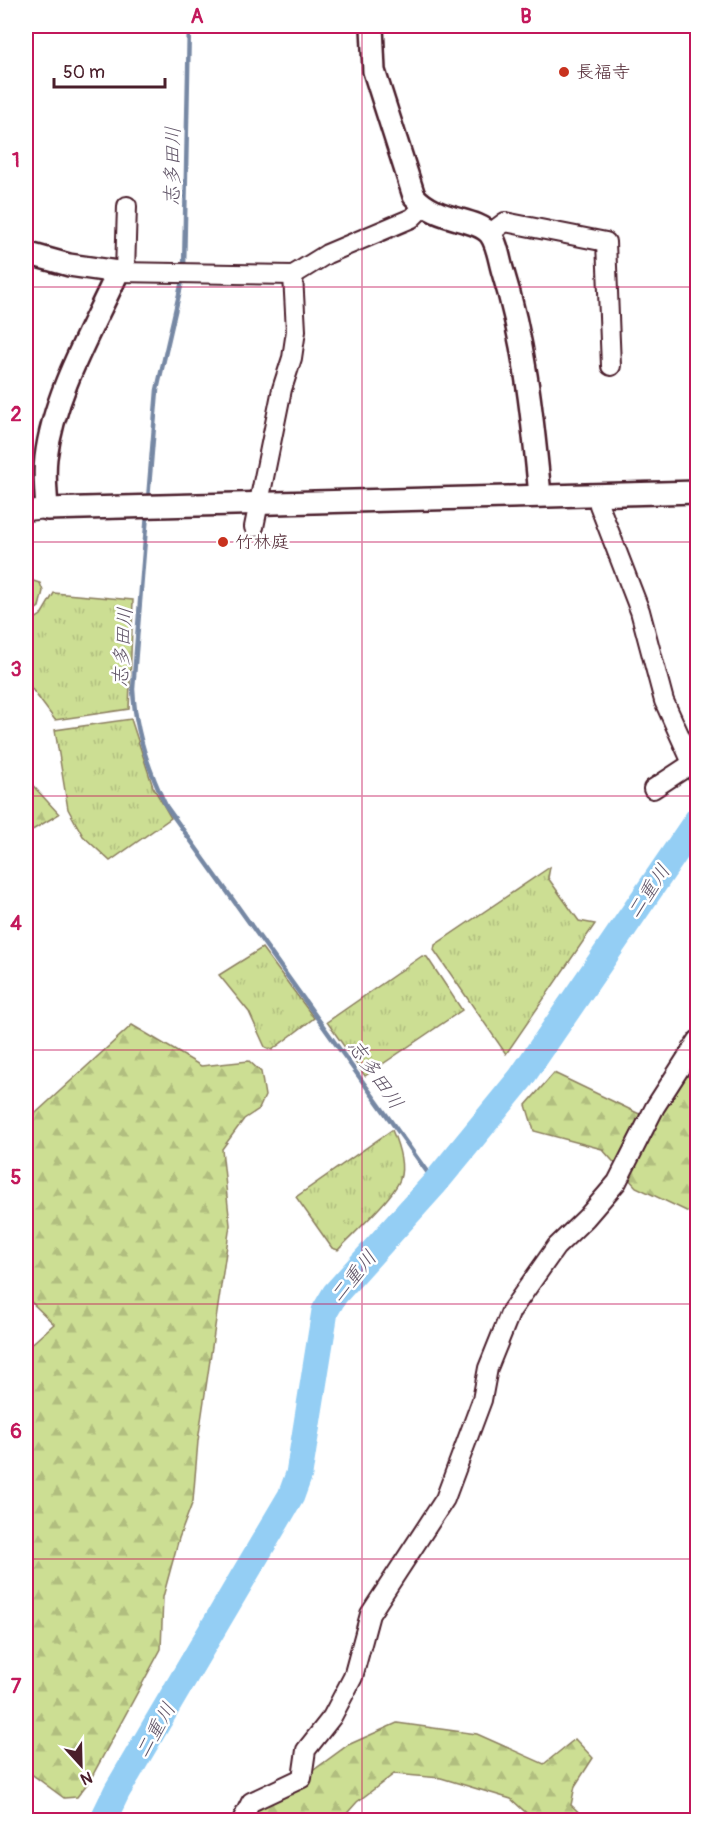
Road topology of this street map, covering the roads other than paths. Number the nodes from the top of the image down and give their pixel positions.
1 (372, 26) edge
2 (128, 206) dead end
3 (423, 207) junction
4 (489, 234) junction
5 (26, 253) edge
6 (121, 272) junction
7 (293, 275) junction
8 (611, 366) dead end
9 (539, 490) junction
10 (698, 492) edge
11 (599, 494) junction
12 (260, 502) junction
13 (36, 510) edge
14 (254, 527) dead end
15 (694, 770) edge
16 (653, 789) dead end
17 (698, 1040) edge
18 (242, 1821) edge

1 - 3 street
2 - 6 street
3 - 4 street
3 - 7 street
4 - 8 street
4 - 9 street
5 - 6 street
6 - 7 street
6 - 13 street
7 - 12 street
9 - 11 street
9 - 12 street
10 - 11 street
11 - 15 street
12 - 13 street
12 - 14 street
15 - 16 street
17 - 18 street

